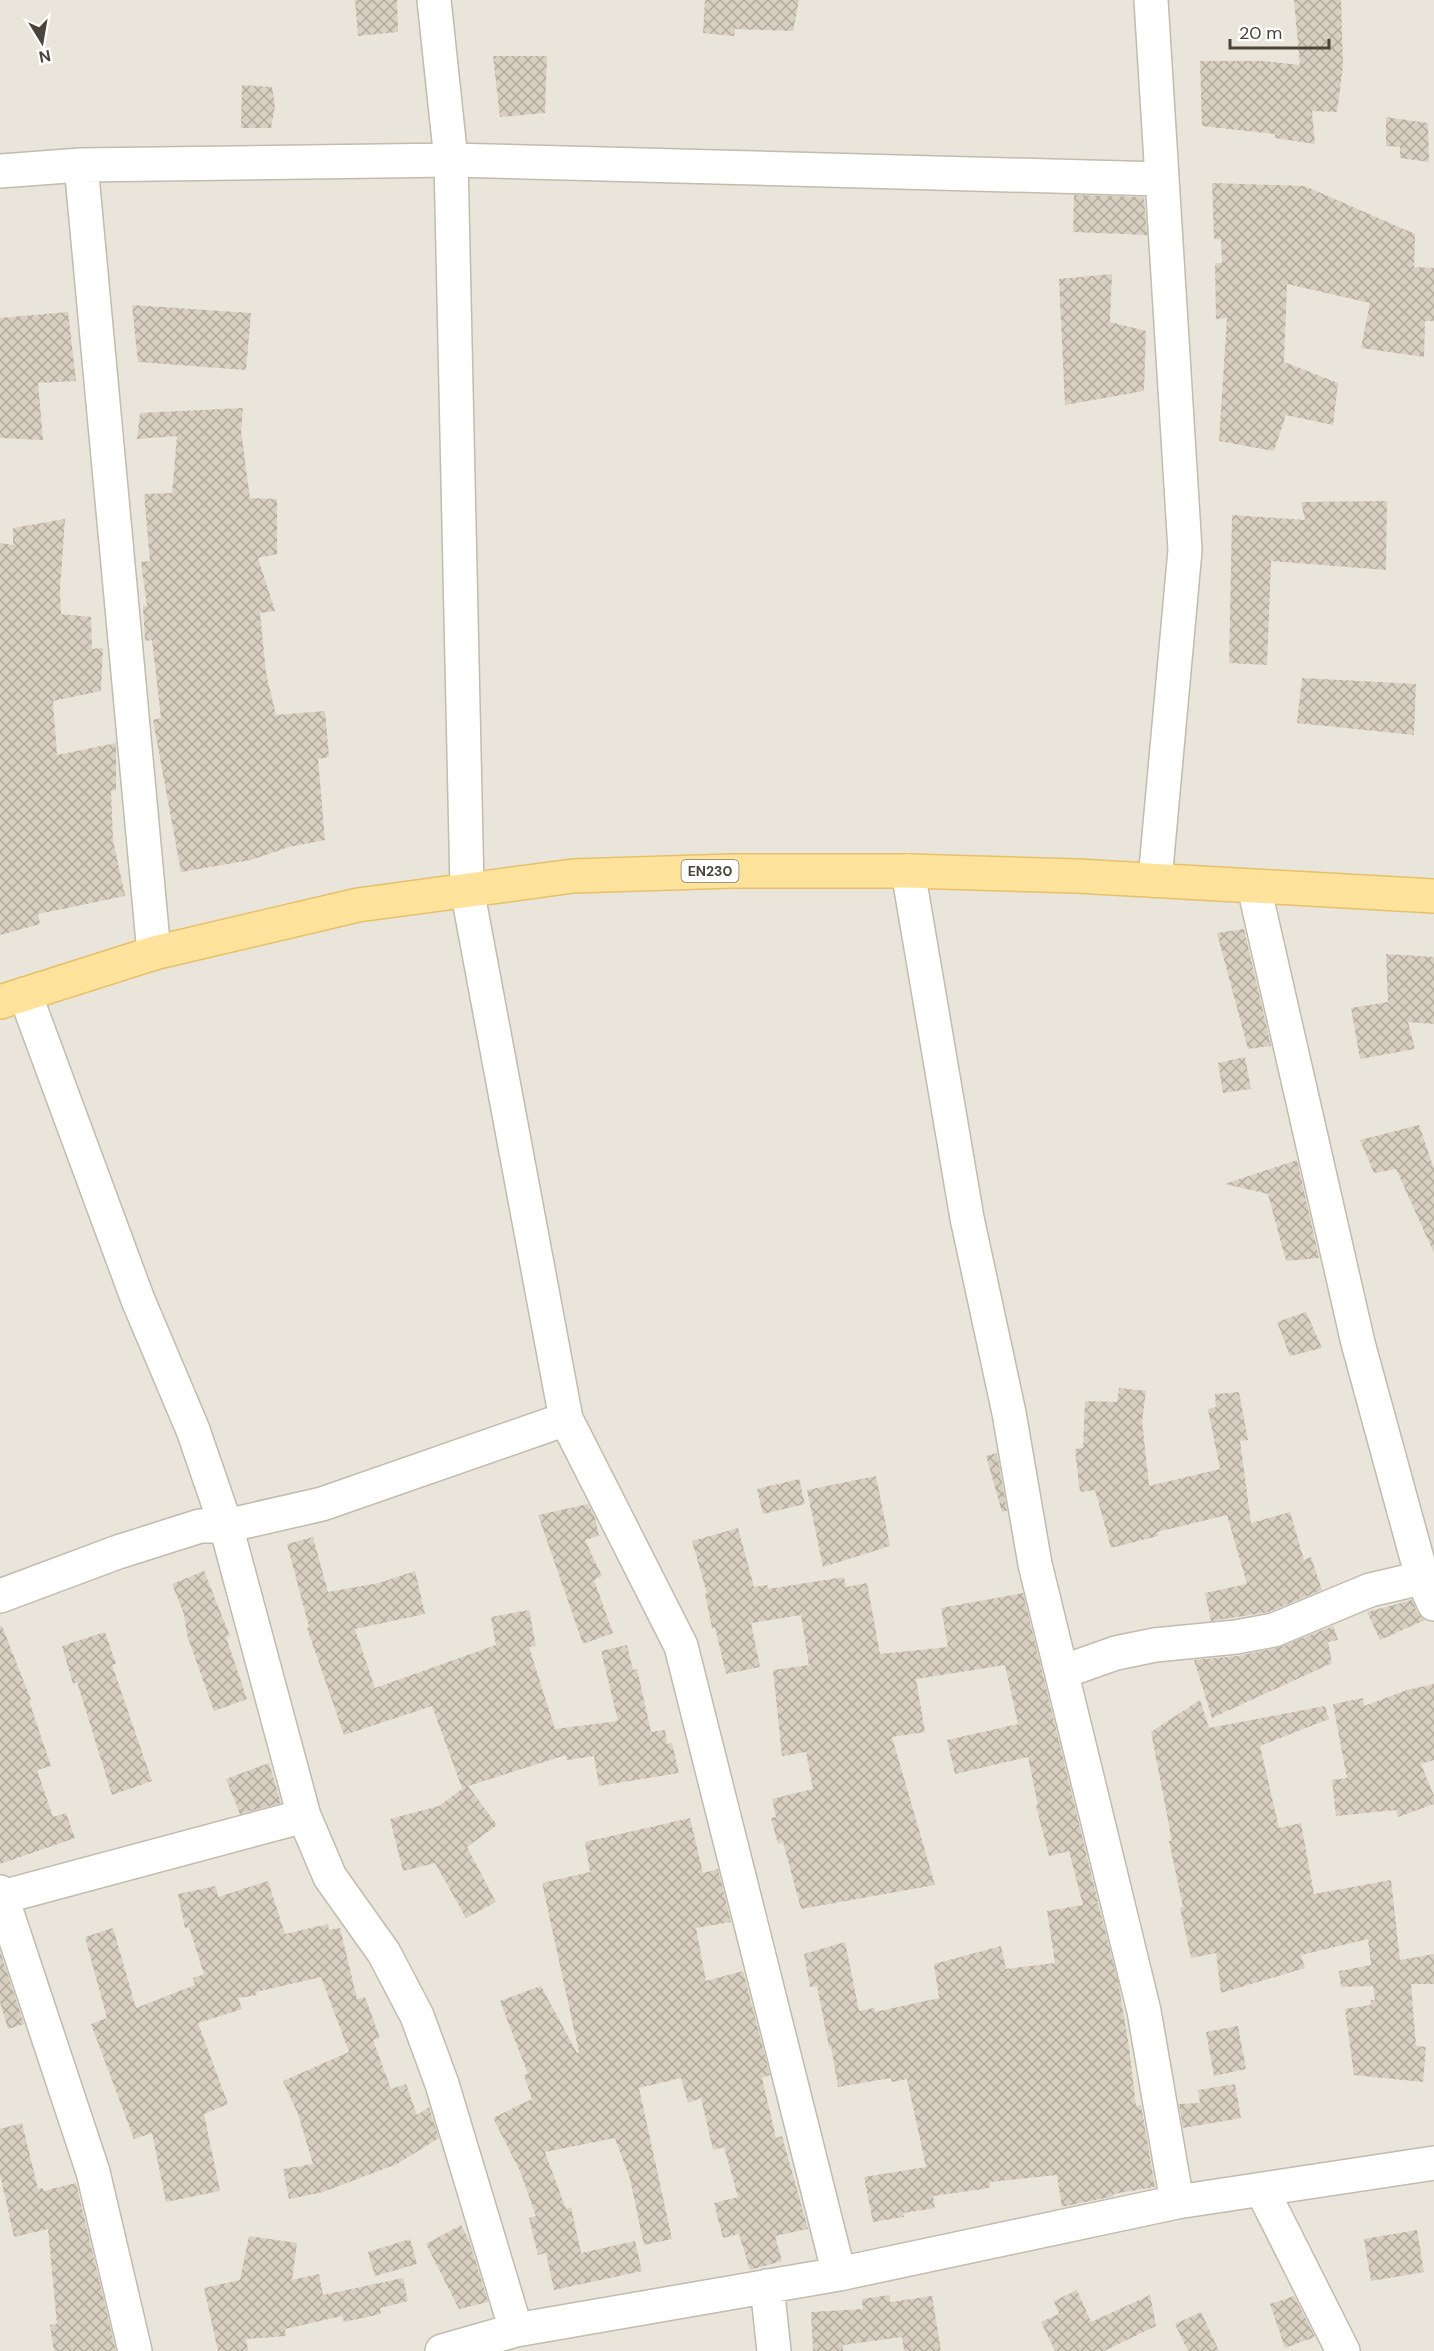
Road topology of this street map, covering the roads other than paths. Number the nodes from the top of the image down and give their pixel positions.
1 (434, 0) edge
2 (1151, 0) edge
3 (451, 160) junction
4 (81, 165) junction
5 (0, 171) edge
6 (1162, 179) junction
7 (908, 871) junction
8 (1155, 880) junction
9 (1254, 887) junction
10 (467, 889) junction
11 (1434, 896) edge
12 (154, 952) junction
13 (13, 998) edge
14 (566, 1419) junction
15 (226, 1526) junction
16 (1430, 1585) edge
17 (0, 1596) edge
18 (1062, 1672) junction
19 (304, 1816) junction
20 (1, 1894) edge
21 (1434, 2163) edge
22 (1262, 2190) junction
23 (1177, 2202) junction
24 (839, 2274) junction
25 (767, 2286) junction
26 (516, 2330) junction
27 (135, 2351) edge
28 (442, 2351) edge
29 (774, 2351) edge
30 (1343, 2351) edge

1 - 3 street
2 - 6 street
3 - 4 street
3 - 6 street
3 - 10 street
4 - 5 street
4 - 12 street
6 - 8 street
7 - 8 main road, EN230
7 - 10 main road, EN230
7 - 18 street
8 - 9 main road, EN230
9 - 11 main road, EN230
9 - 16 street
10 - 12 main road, EN230
10 - 14 street
12 - 13 main road, EN230
13 - 15 street
14 - 15 street
14 - 24 street
15 - 17 street
15 - 19 street
16 - 18 street
18 - 23 street
19 - 20 street
19 - 26 street
20 - 27 street
21 - 22 street
22 - 23 street
22 - 30 street
23 - 24 street
24 - 25 street
25 - 26 street
25 - 29 street
26 - 28 street

